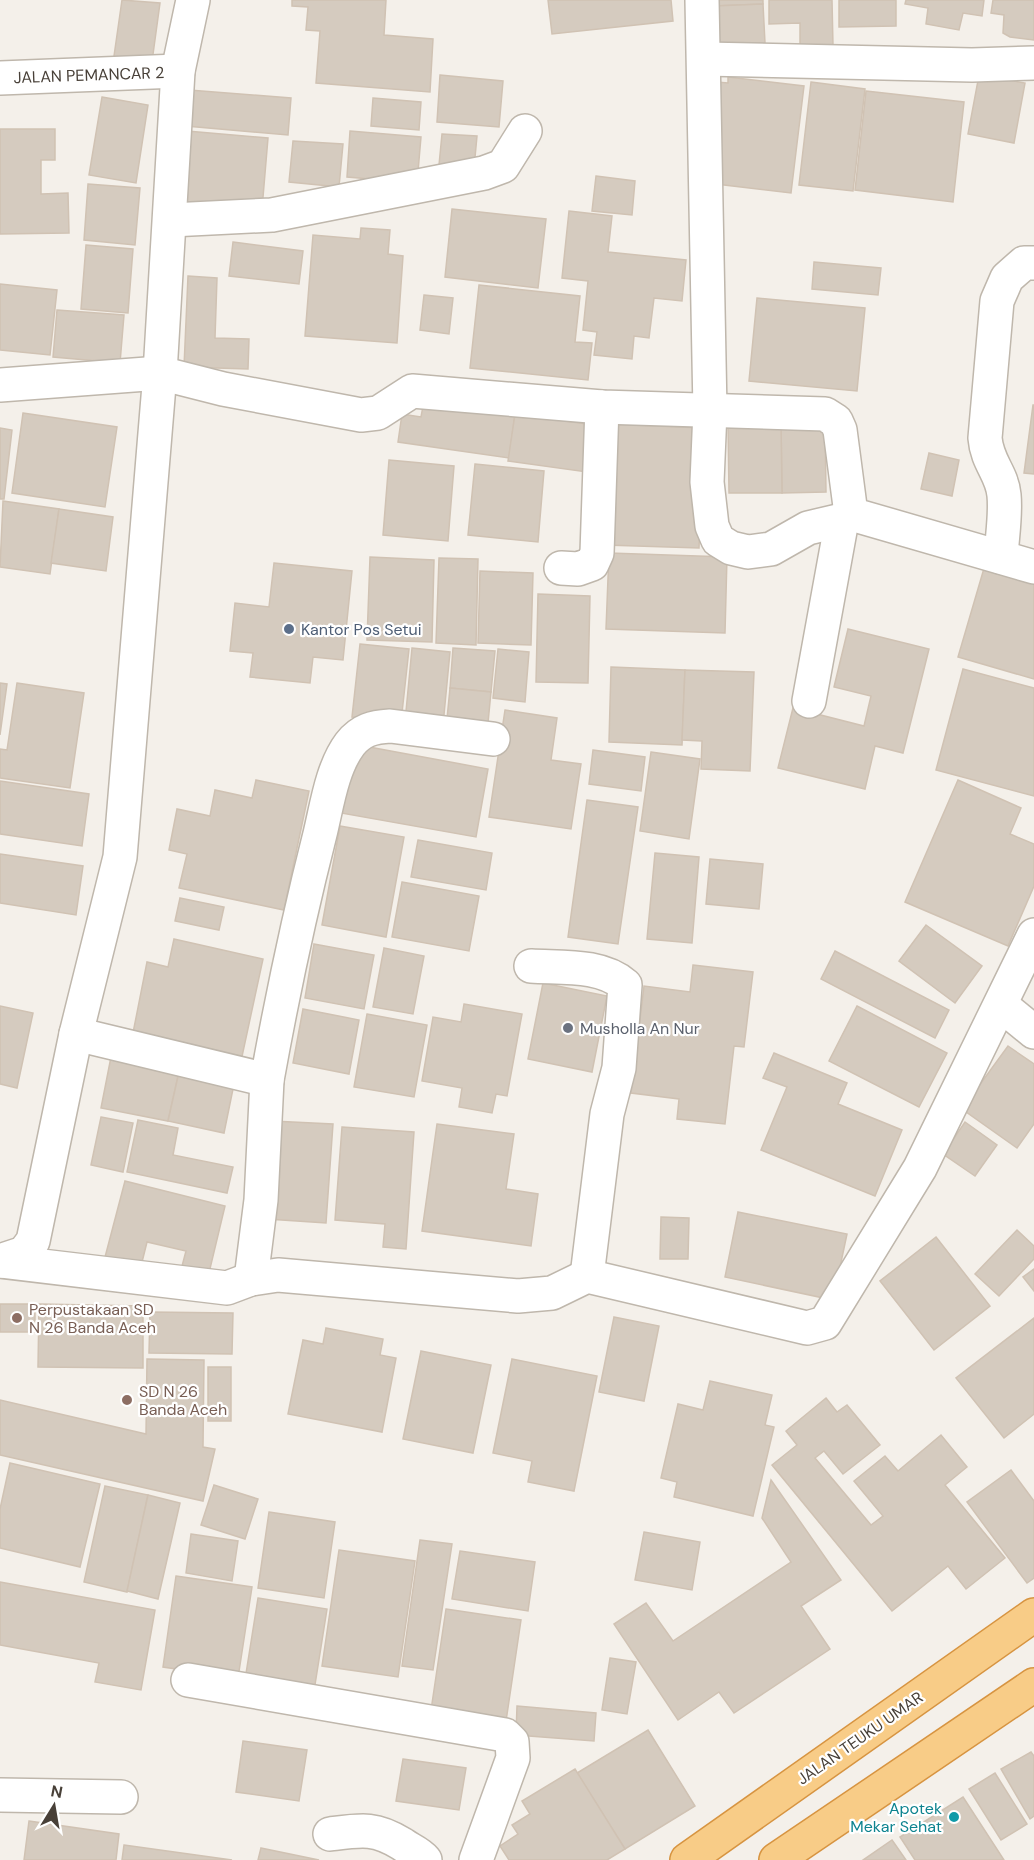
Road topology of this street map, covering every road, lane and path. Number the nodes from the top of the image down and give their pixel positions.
1 (193, 0) edge
2 (702, 0) edge
3 (704, 59) junction
4 (1034, 63) edge
5 (178, 71) junction
6 (0, 78) edge
7 (525, 131) dead end
8 (171, 220) junction
9 (1034, 263) edge
10 (160, 373) junction
11 (0, 385) edge
12 (602, 407) junction
13 (710, 411) junction
14 (847, 517) junction
15 (1000, 557) junction
16 (1034, 567) edge
17 (561, 568) dead end
18 (809, 701) dead end
19 (493, 739) dead end
20 (1034, 935) edge
21 (531, 966) dead end
22 (1001, 1005) junction
23 (1034, 1032) edge
24 (76, 1034) junction
25 (267, 1080) junction
26 (0, 1261) edge
27 (587, 1276) junction
28 (251, 1279) junction
29 (1034, 1615) edge
30 (188, 1680) dead end
31 (1034, 1685) edge
32 (0, 1795) edge
33 (121, 1797) dead end
34 (330, 1834) dead end
35 (425, 1860) edge
36 (476, 1860) edge
37 (687, 1860) edge
38 (776, 1860) edge

1 - 5 street
2 - 3 street
3 - 4 street
3 - 13 street
5 - 6 street, JALAN PEMANCAR 2
5 - 8 street
7 - 8 street
8 - 10 street
9 - 15 street
10 - 11 street
10 - 12 street
10 - 24 street
12 - 13 street
12 - 17 street
13 - 14 street
13 - 14 street
14 - 15 street
14 - 18 street
15 - 16 street
19 - 25 street
20 - 22 street
21 - 27 street
22 - 23 street
22 - 27 street
24 - 25 street
24 - 26 street
25 - 28 street
26 - 28 street
27 - 28 street
29 - 37 highway, JALAN TEUKU UMAR
30 - 36 street
31 - 38 highway
32 - 33 street
34 - 35 street

